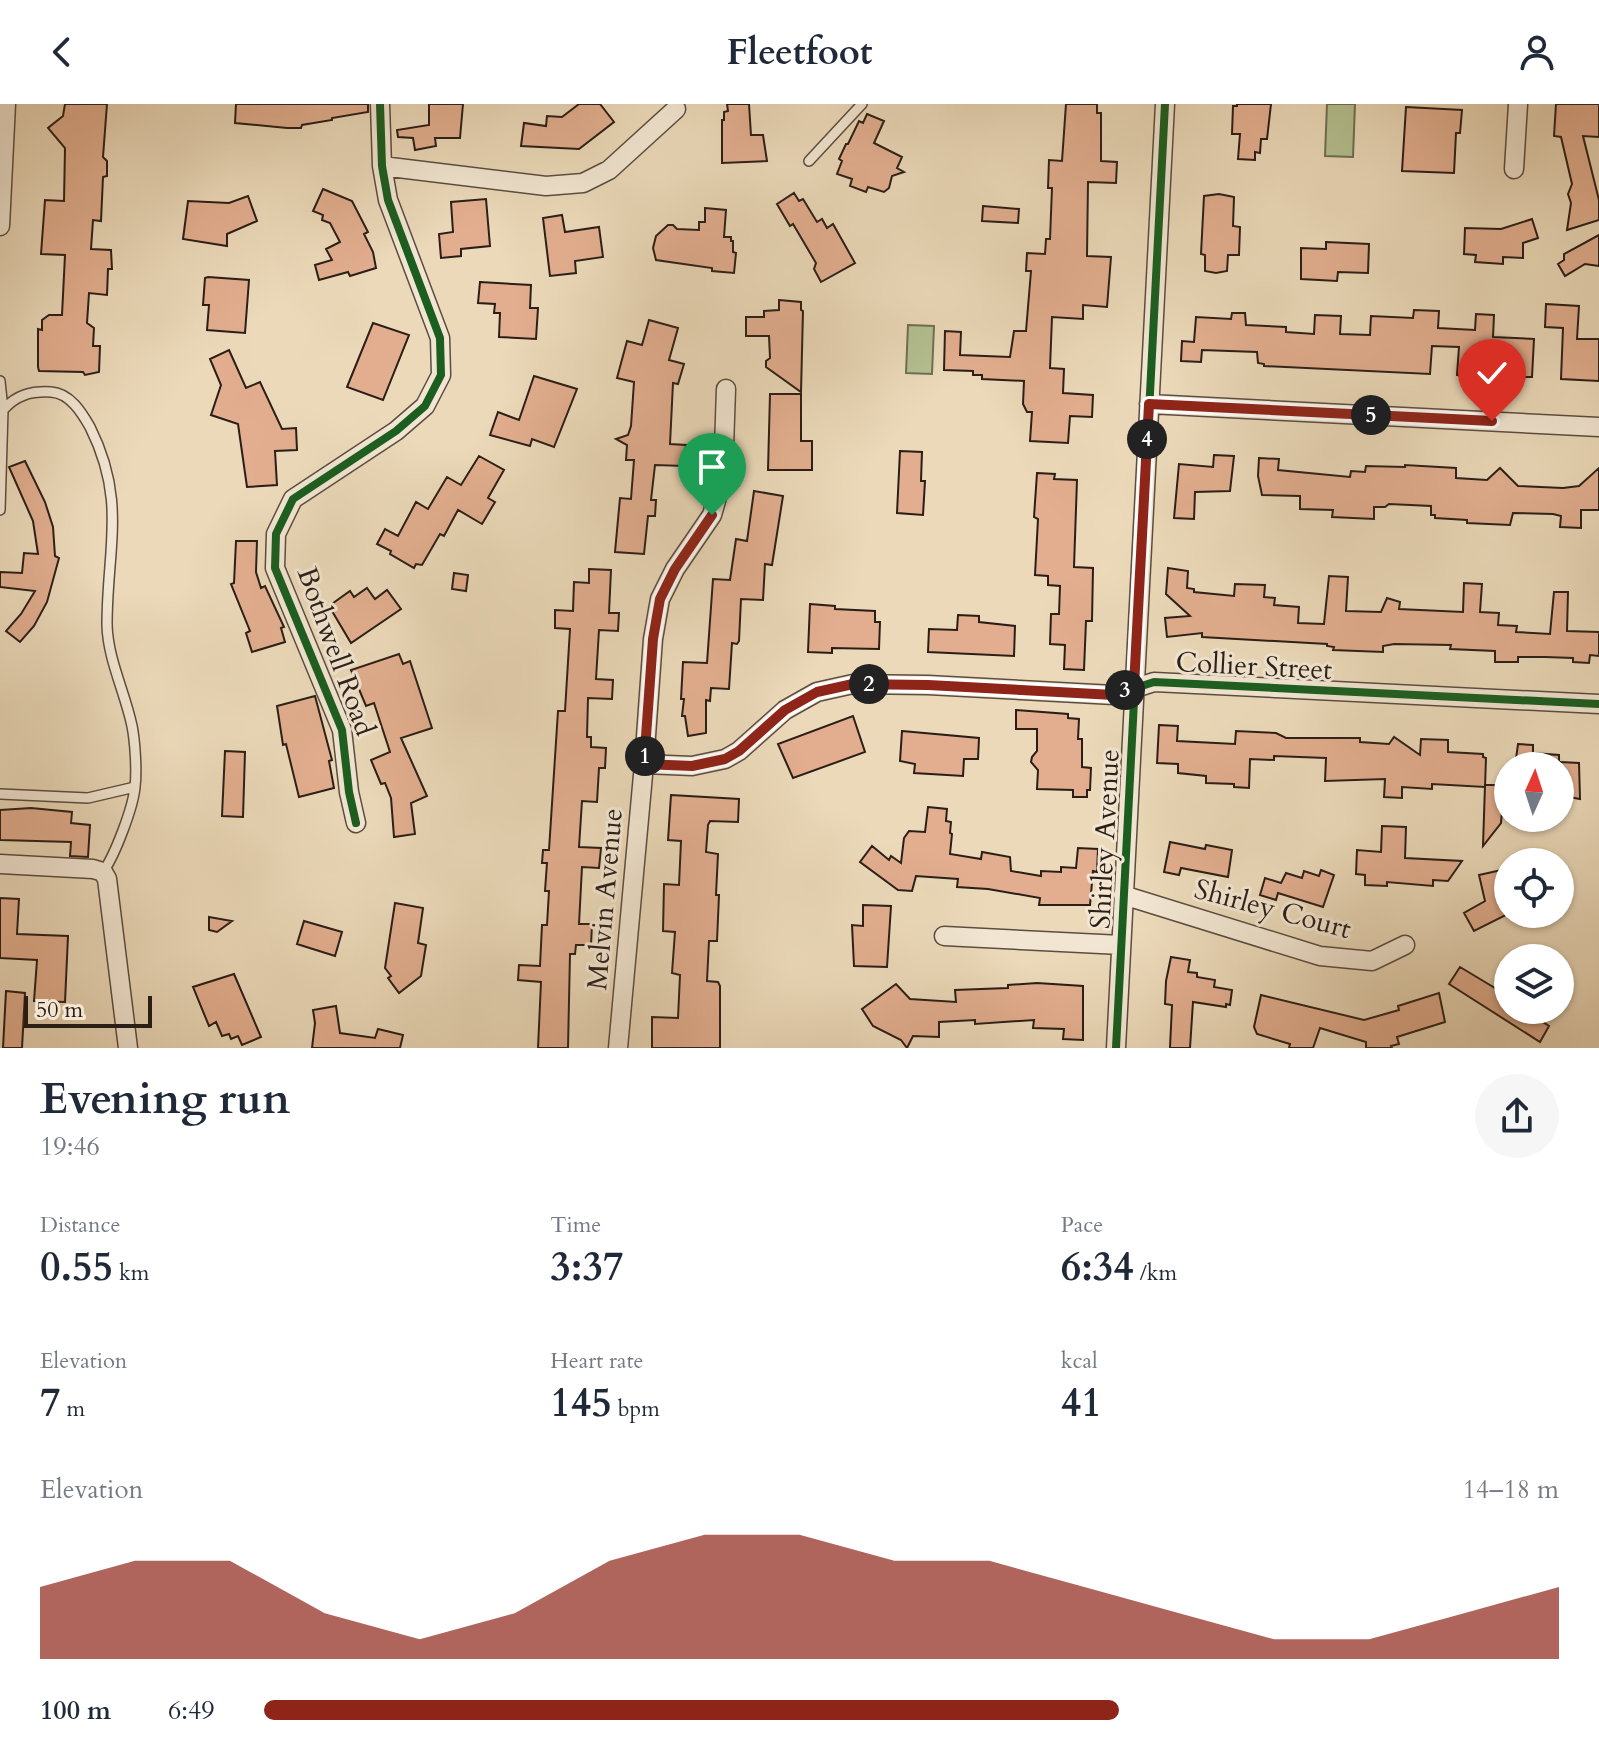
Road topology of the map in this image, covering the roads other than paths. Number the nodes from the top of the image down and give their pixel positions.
1 (6, 104) edge
2 (380, 104) edge
3 (862, 104) edge
4 (1165, 104) edge
5 (1518, 104) edge
6 (676, 109) dead end
7 (809, 161) dead end
8 (382, 166) junction
9 (1514, 169) dead end
10 (0, 226) edge
11 (0, 381) edge
12 (726, 389) dead end
13 (1149, 404) junction
14 (3, 410) junction
15 (1599, 427) edge
16 (0, 510) edge
17 (1134, 686) junction
18 (1599, 704) edge
19 (644, 764) junction
20 (135, 787) junction
21 (0, 794) edge
22 (356, 823) dead end
23 (0, 864) edge
24 (103, 872) junction
25 (1123, 895) junction
26 (944, 936) dead end
27 (1121, 945) junction
28 (1405, 945) dead end
29 (128, 1048) edge
30 (618, 1048) edge
31 (1116, 1048) edge

1 - 10 street
2 - 8 street, Bothwell Road
3 - 7 lane
4 - 13 street, Shirley Avenue
5 - 9 street
6 - 8 street
8 - 22 street, Bothwell Road
11 - 14 lane
12 - 19 street, Melvin Avenue
13 - 15 street
13 - 17 street, Shirley Avenue
14 - 16 lane
14 - 20 lane
17 - 18 street, Collier Street
17 - 19 street, Collier Street
17 - 25 street, Shirley Avenue
19 - 30 street, Melvin Avenue
20 - 21 lane
20 - 24 lane
23 - 24 street
24 - 29 street
25 - 27 street, Shirley Avenue
25 - 28 street, Shirley Court
26 - 27 street
27 - 31 street, Shirley Avenue

